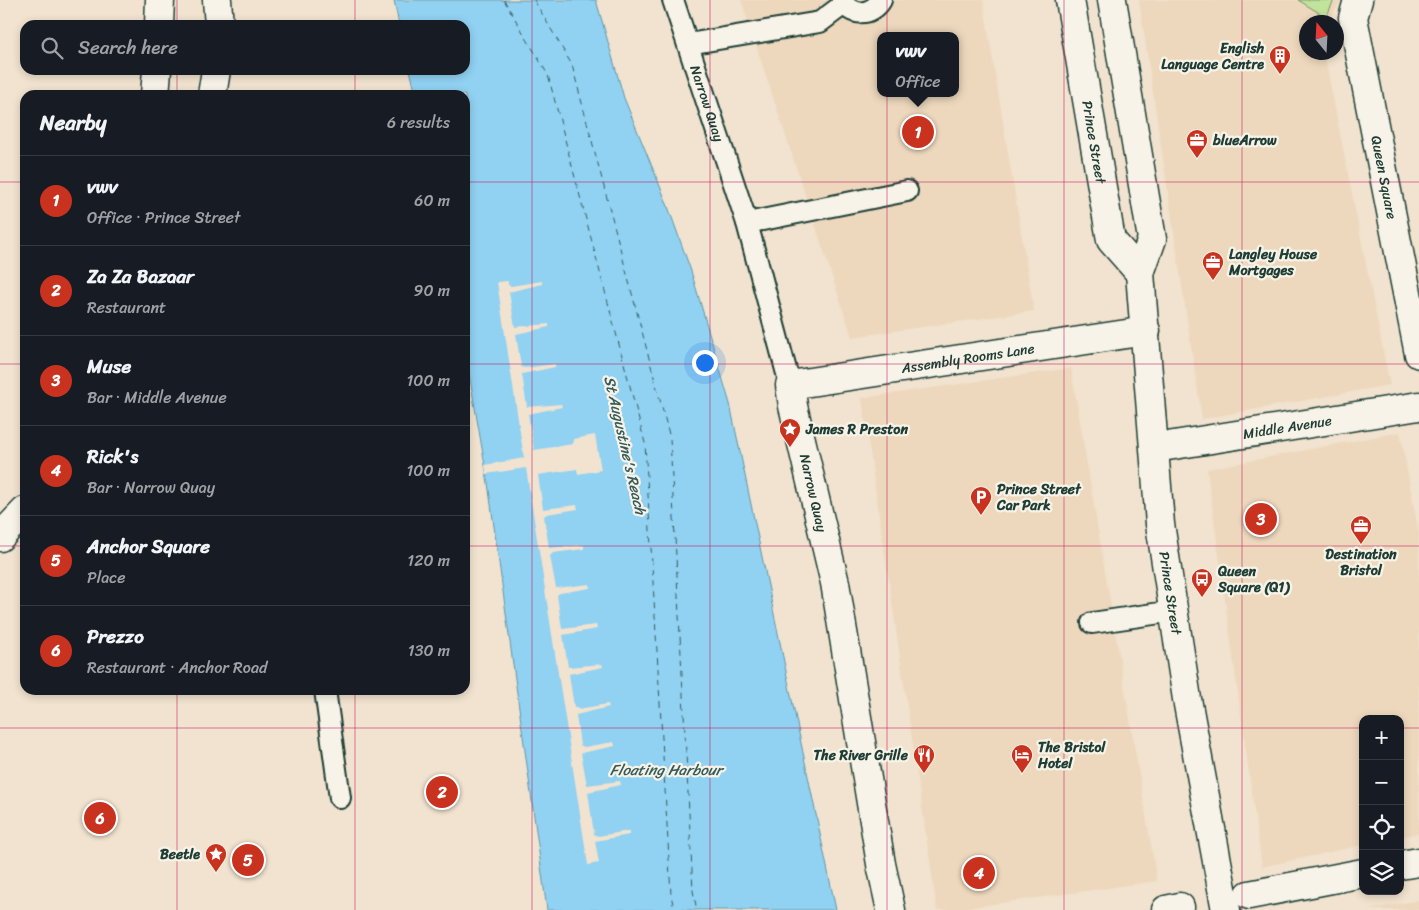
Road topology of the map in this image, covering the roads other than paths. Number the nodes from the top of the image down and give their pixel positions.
1 (160, 0) edge
2 (217, 0) edge
3 (673, 0) edge
4 (881, 0) edge
5 (1070, 0) edge
6 (1112, 0) edge
7 (1358, 0) edge
8 (843, 2) edge
9 (159, 20) edge
10 (218, 20) edge
11 (688, 44) junction
12 (157, 75) edge
13 (215, 75) edge
14 (155, 90) edge
15 (213, 90) edge
16 (907, 191) dead end
17 (747, 223) junction
18 (1140, 273) junction
19 (1146, 331) junction
20 (1419, 354) edge
21 (790, 385) junction
22 (1419, 406) edge
23 (1155, 448) junction
24 (20, 516) edge
25 (0, 537) edge
26 (1174, 611) junction
27 (1092, 623) dead end
28 (326, 695) edge
29 (340, 798) dead end
30 (1419, 862) edge
31 (1404, 864) edge
32 (1359, 874) edge
33 (1249, 895) dead end
34 (891, 910) edge
35 (1226, 910) edge

1 - 9 street
2 - 10 street
3 - 11 lane, Narrow Quay
4 - 8 lane
5 - 18 street, Prince Street
6 - 18 street, Prince Street
7 - 20 street, Queen Square
8 - 11 lane
11 - 17 lane, Narrow Quay
12 - 14 street
13 - 15 street
16 - 17 lane
17 - 21 lane, Narrow Quay
18 - 19 street, Prince Street
19 - 21 street, Assembly Rooms Lane
19 - 23 street, Prince Street
21 - 34 street, Narrow Quay
22 - 23 street, Middle Avenue
23 - 26 street, Prince Street
24 - 25 street
26 - 27 lane
26 - 35 street, Prince Street
28 - 29 lane
30 - 31 street
32 - 33 street

